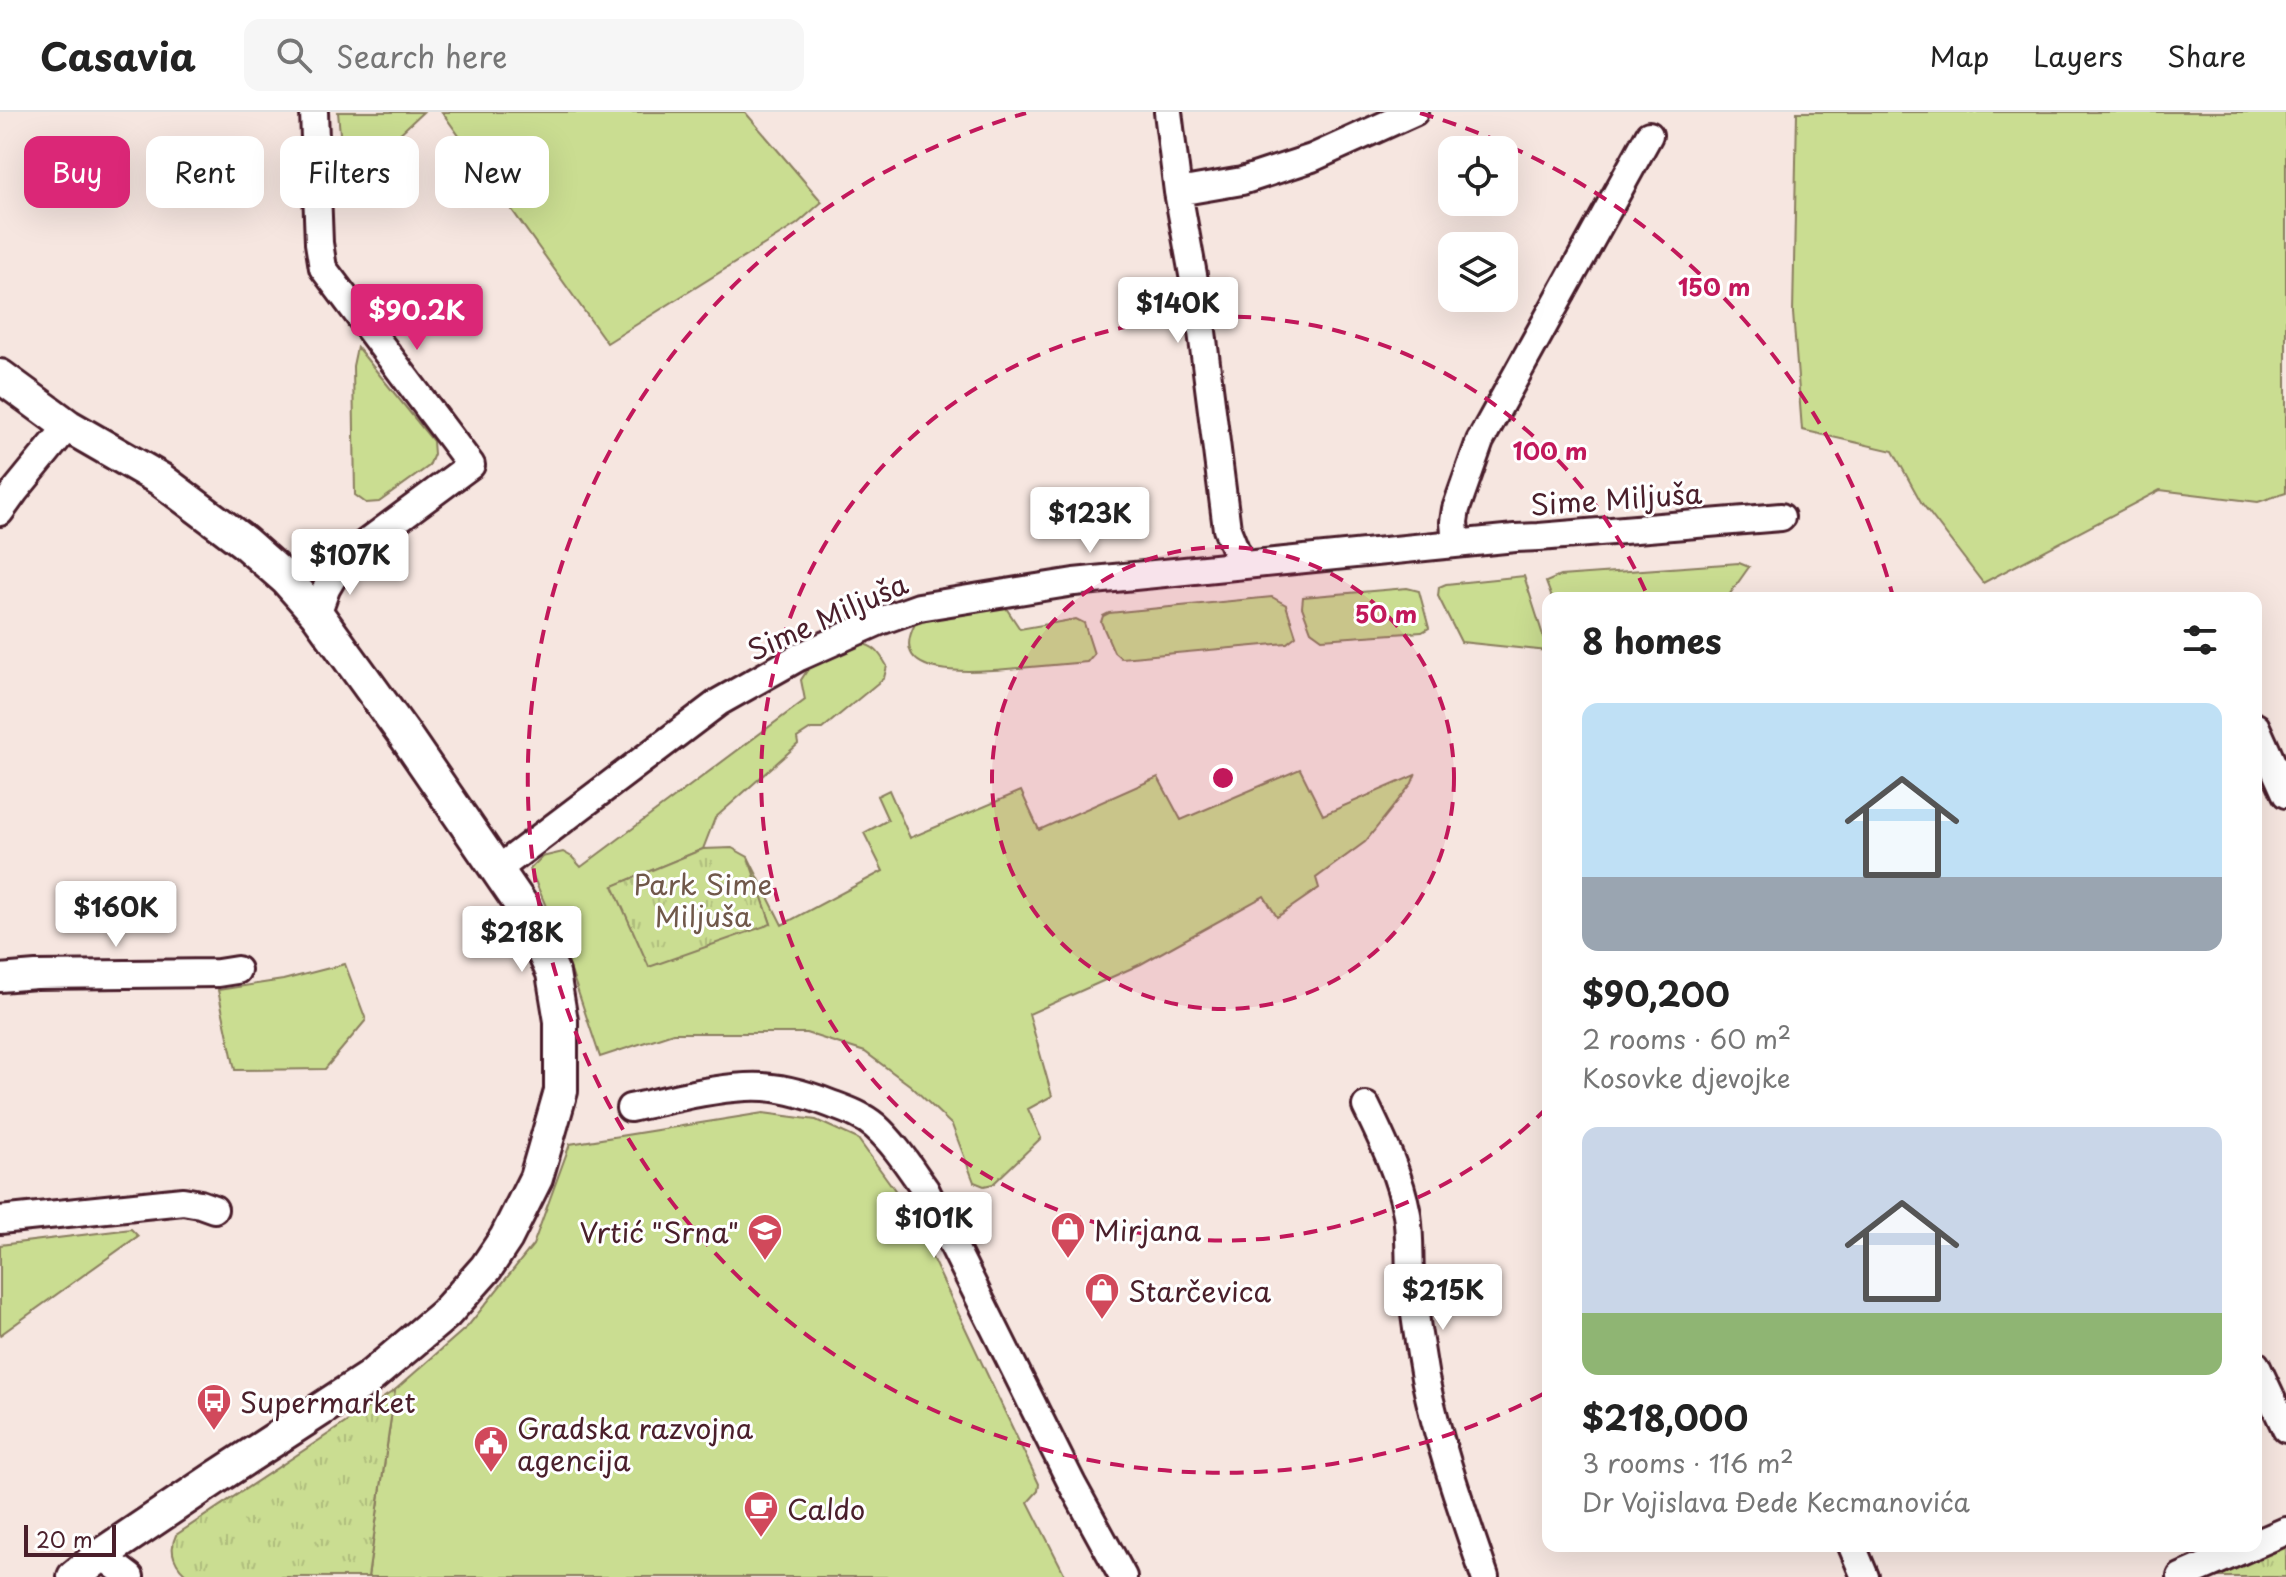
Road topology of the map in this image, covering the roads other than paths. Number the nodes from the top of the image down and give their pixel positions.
1 (314, 112) edge
2 (1168, 112) edge
3 (1414, 112) edge
4 (1649, 135) dead end
5 (1178, 192) junction
6 (0, 376) edge
7 (68, 426) junction
8 (0, 512) edge
9 (1781, 517) dead end
10 (1456, 543) junction
11 (1241, 564) junction
12 (317, 614) junction
13 (2262, 740) edge
14 (2286, 794) edge
15 (497, 870) junction
16 (237, 970) dead end
17 (0, 978) edge
18 (1366, 1106) dead end
19 (630, 1108) dead end
20 (214, 1209) dead end
21 (0, 1220) edge
22 (2262, 1378) edge
23 (2286, 1429) edge
24 (2286, 1531) edge
25 (2262, 1541) edge
26 (1855, 1552) edge
27 (2237, 1552) edge
28 (101, 1555) junction
29 (74, 1577) edge
30 (130, 1577) edge
31 (1123, 1577) edge
32 (1485, 1577) edge
33 (1865, 1577) edge
34 (2181, 1577) edge

1 - 12 street
2 - 5 street
3 - 5 street
4 - 10 street
5 - 11 street
6 - 7 street
7 - 8 street
7 - 12 street
9 - 10 street, Sime Miljuša
10 - 11 street, Sime Miljuša
11 - 15 street, Sime Miljuša
12 - 15 street
13 - 14 street
15 - 28 street
16 - 17 street
18 - 32 street
19 - 31 street
20 - 21 street
22 - 23 street
24 - 25 street
26 - 33 street
27 - 34 street
28 - 29 street
28 - 30 street

